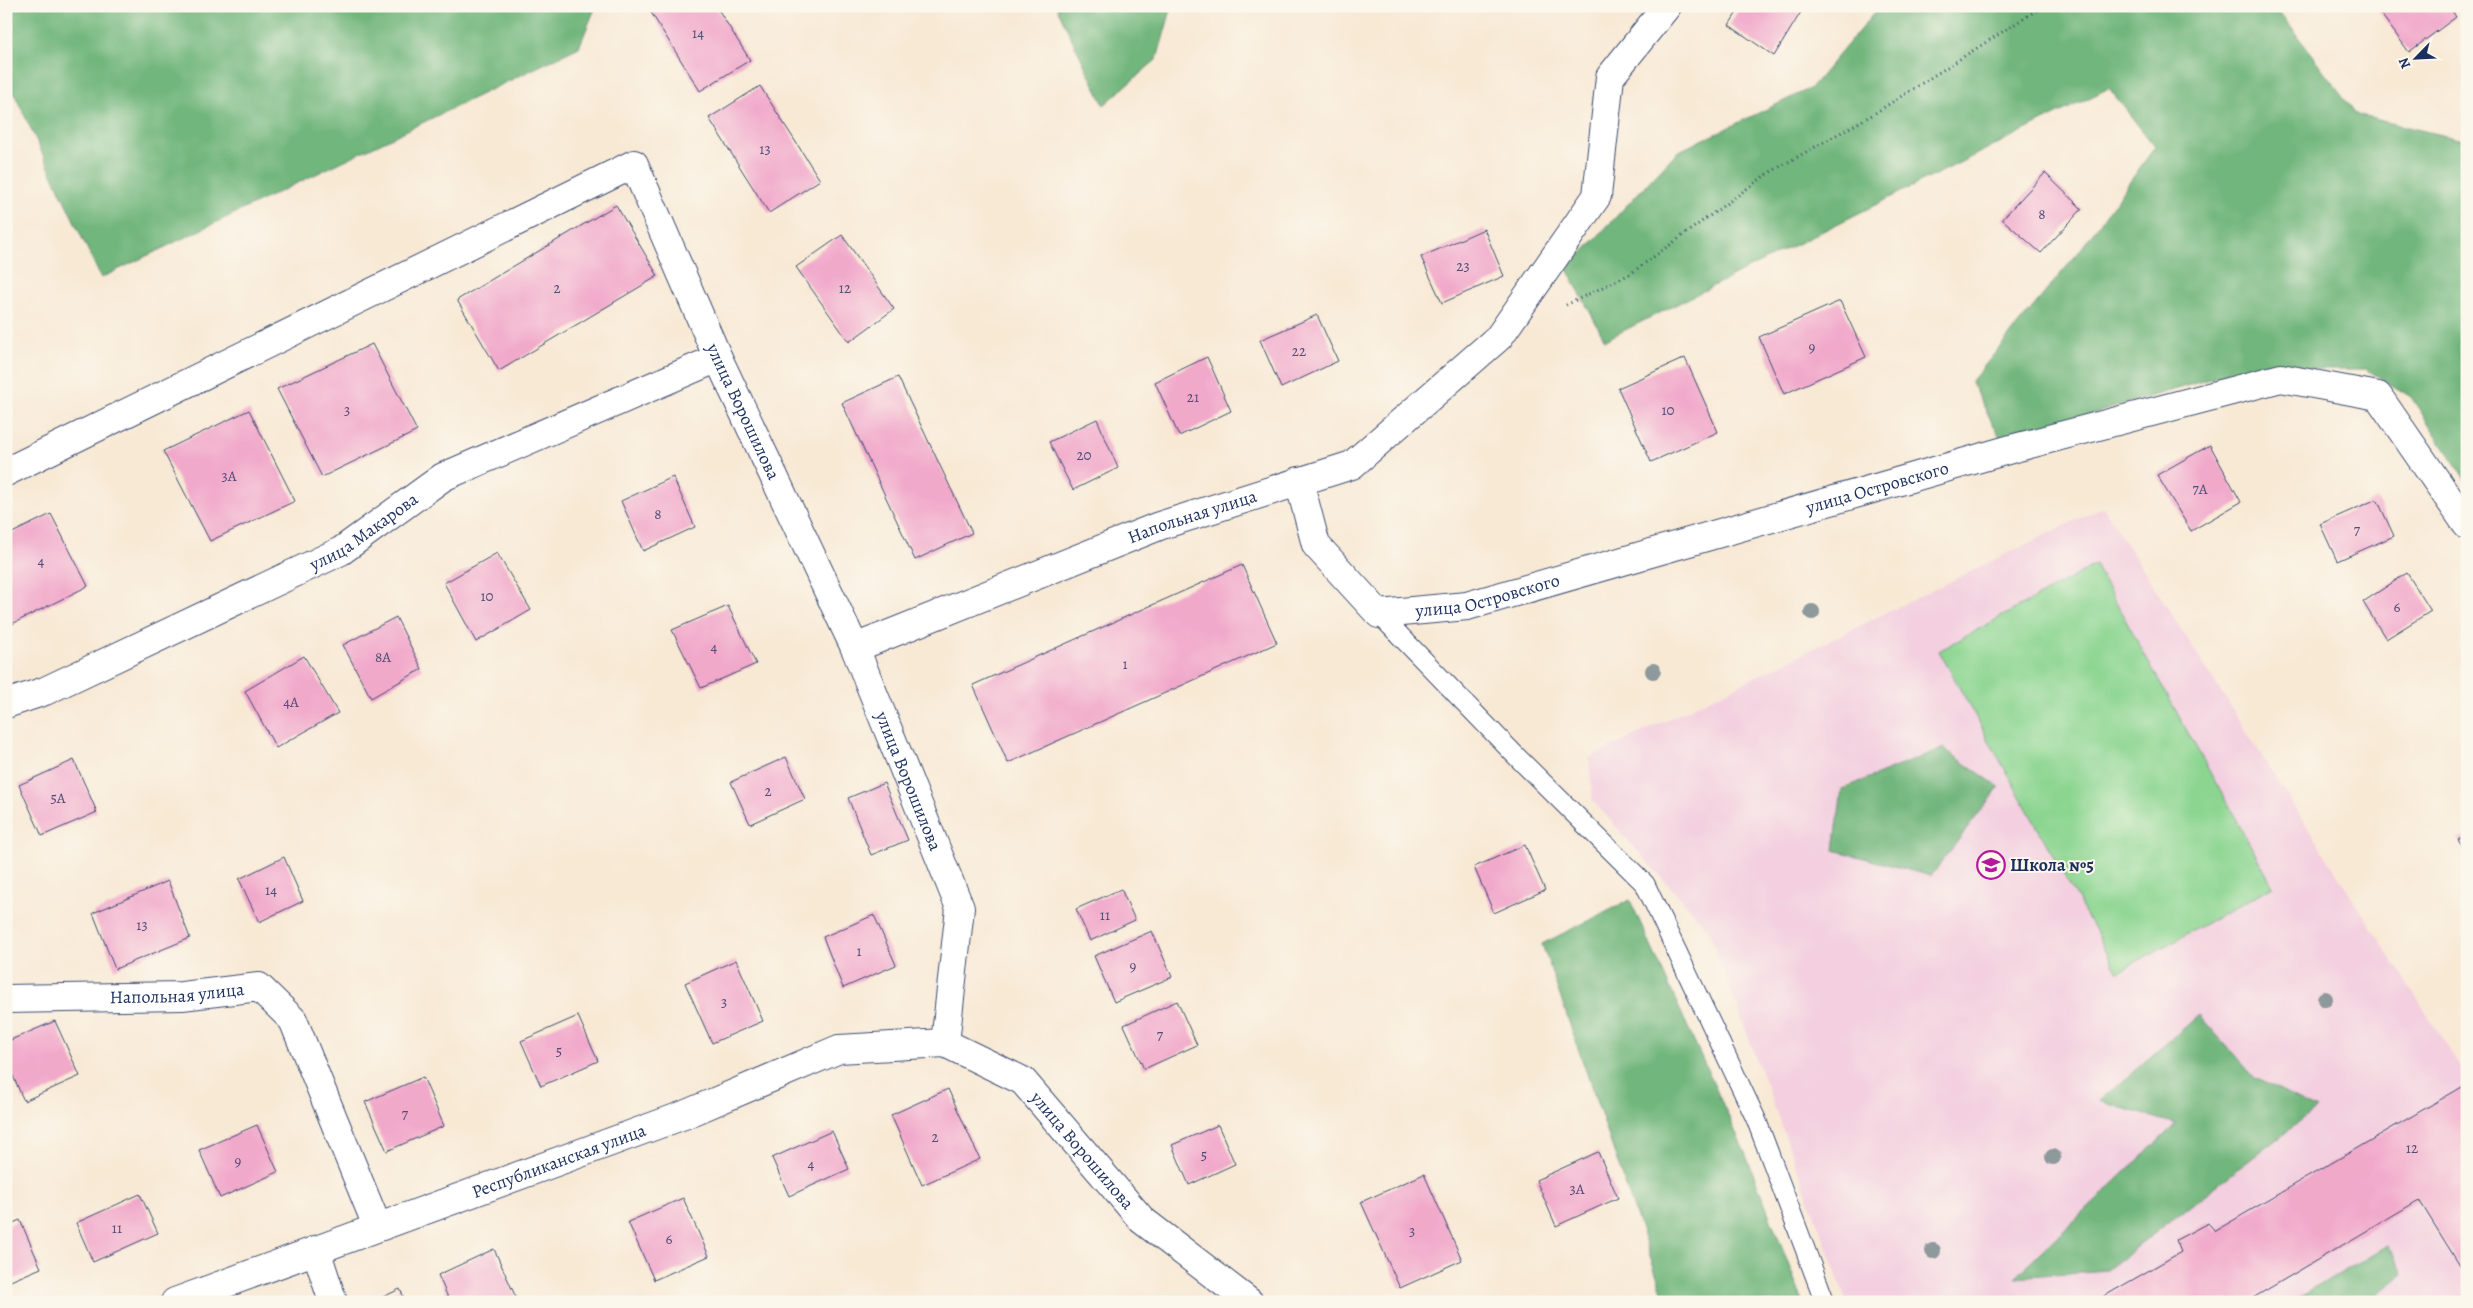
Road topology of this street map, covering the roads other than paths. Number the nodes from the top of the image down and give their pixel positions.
1 (1667, 6) edge
2 (718, 358) junction
3 (6, 472) edge
4 (1299, 481) junction
5 (2467, 525) edge
6 (1379, 614) junction
7 (855, 648) junction
8 (6, 704) edge
9 (6, 999) edge
10 (945, 1043) junction
11 (377, 1226) junction
12 (316, 1250) junction
13 (175, 1302) edge
14 (333, 1302) edge
15 (1249, 1302) edge
16 (1825, 1302) edge

1 - 4 street, Напольная улица
2 - 3 street, улица Ворошилова
2 - 7 street, улица Ворошилова
2 - 8 street, улица Макарова
4 - 6 street
4 - 7 street, Напольная улица
5 - 6 street, улица Островского
6 - 16 lane
7 - 10 street, улица Ворошилова
9 - 11 street, Напольная улица
10 - 11 street, Республиканская улица
10 - 15 street, улица Ворошилова
11 - 12 street, Республиканская улица
12 - 13 street, Республиканская улица
12 - 14 street

